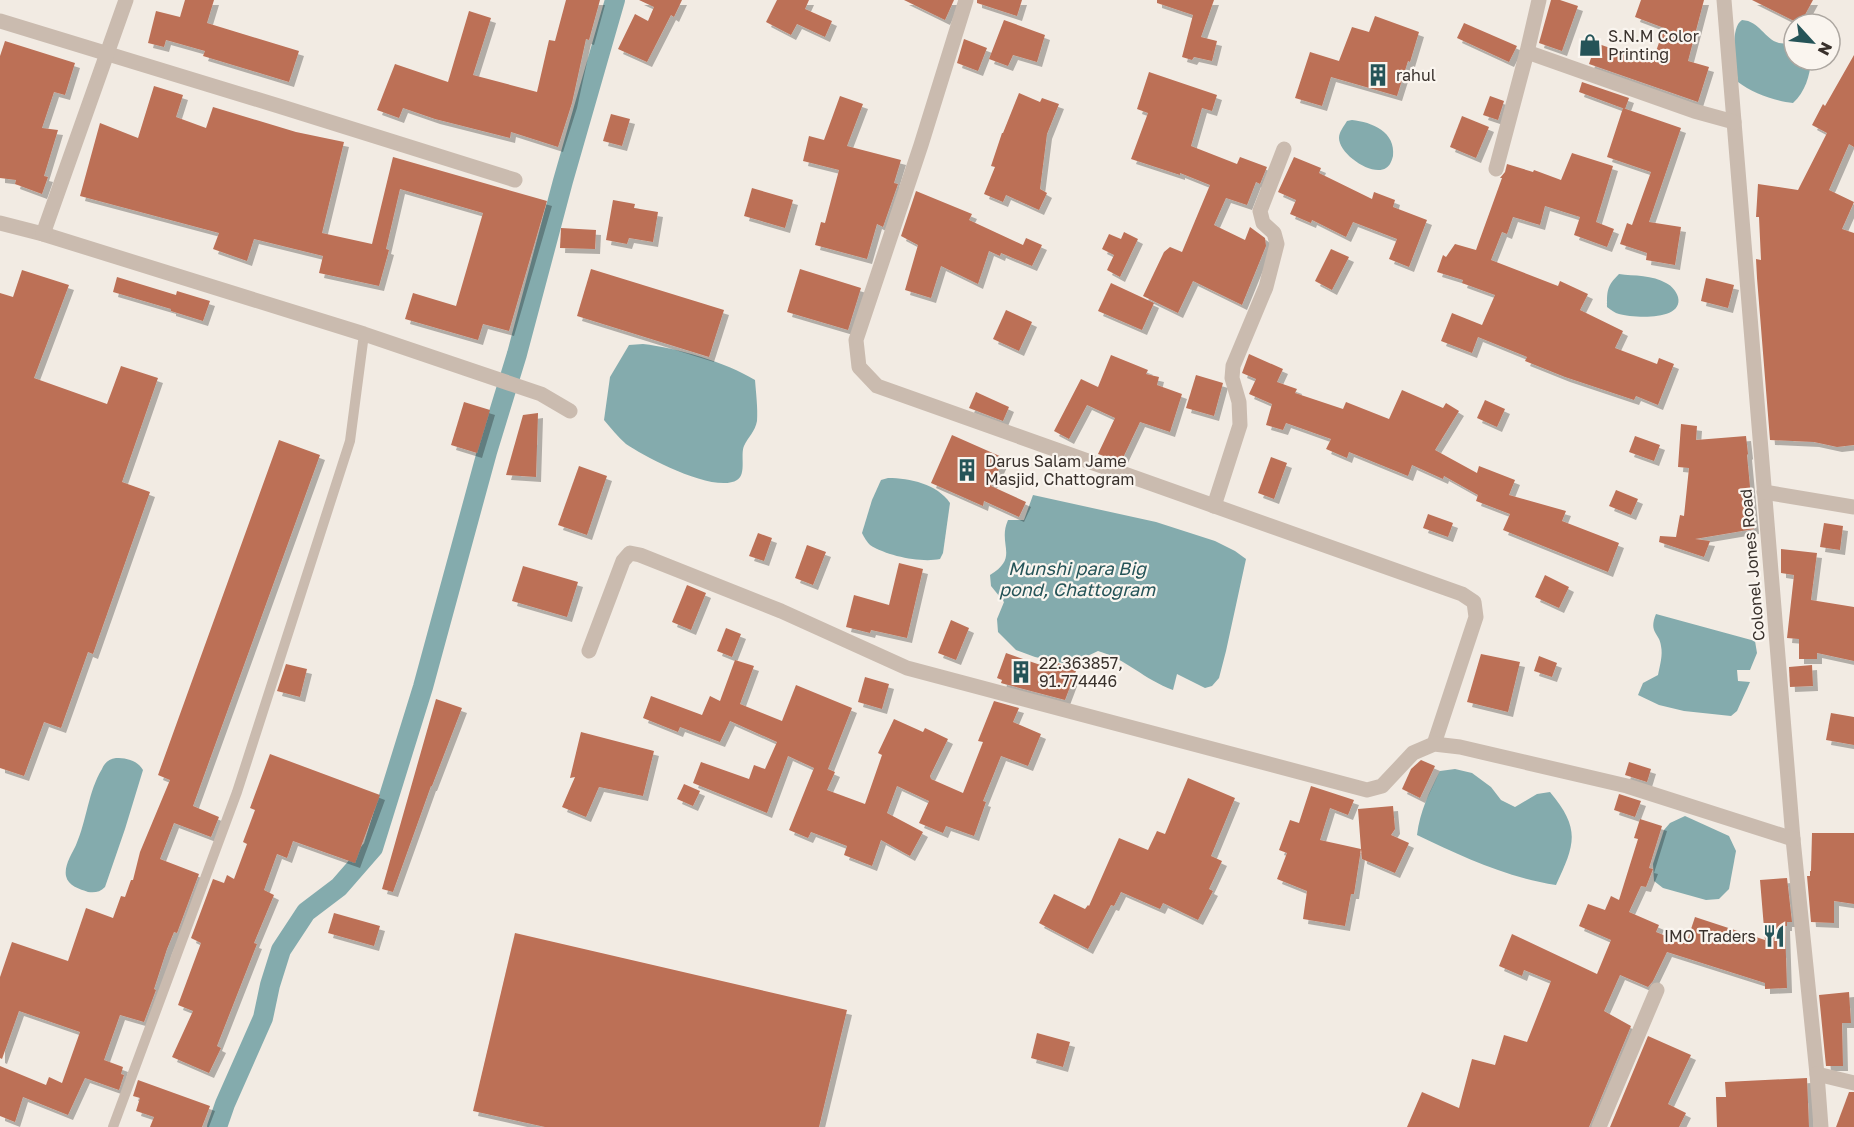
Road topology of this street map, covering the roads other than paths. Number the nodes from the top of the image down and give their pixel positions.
1 (126, 0) edge
2 (966, 0) edge
3 (1539, 0) edge
4 (1724, 0) edge
5 (0, 21) edge
6 (1527, 52) junction
7 (109, 53) junction
8 (1734, 122) junction
9 (1284, 149) dead end
10 (1496, 169) dead end
11 (515, 180) dead end
12 (0, 223) edge
13 (43, 234) junction
14 (364, 333) junction
15 (570, 411) dead end
16 (1764, 492) junction
17 (1214, 506) junction
18 (1854, 507) edge
19 (589, 651) dead end
20 (1434, 744) junction
21 (1793, 839) junction
22 (1657, 990) dead end
23 (1818, 1074) junction
24 (1854, 1083) edge
25 (113, 1127) edge
26 (1599, 1127) edge
27 (1821, 1127) edge

1 - 7 street
2 - 17 street
3 - 6 street
4 - 8 street, Colonel Jones Road
5 - 7 street
6 - 8 street
6 - 10 street
7 - 11 street
7 - 13 street
8 - 16 street, Colonel Jones Road
9 - 17 street
12 - 13 street
13 - 14 street
14 - 15 street
14 - 25 lane
16 - 18 street
16 - 21 street, Colonel Jones Road
17 - 20 street
19 - 20 street
20 - 21 street
21 - 23 street, Colonel Jones Road
22 - 26 street
23 - 24 street
23 - 27 street, Colonel Jones Road

